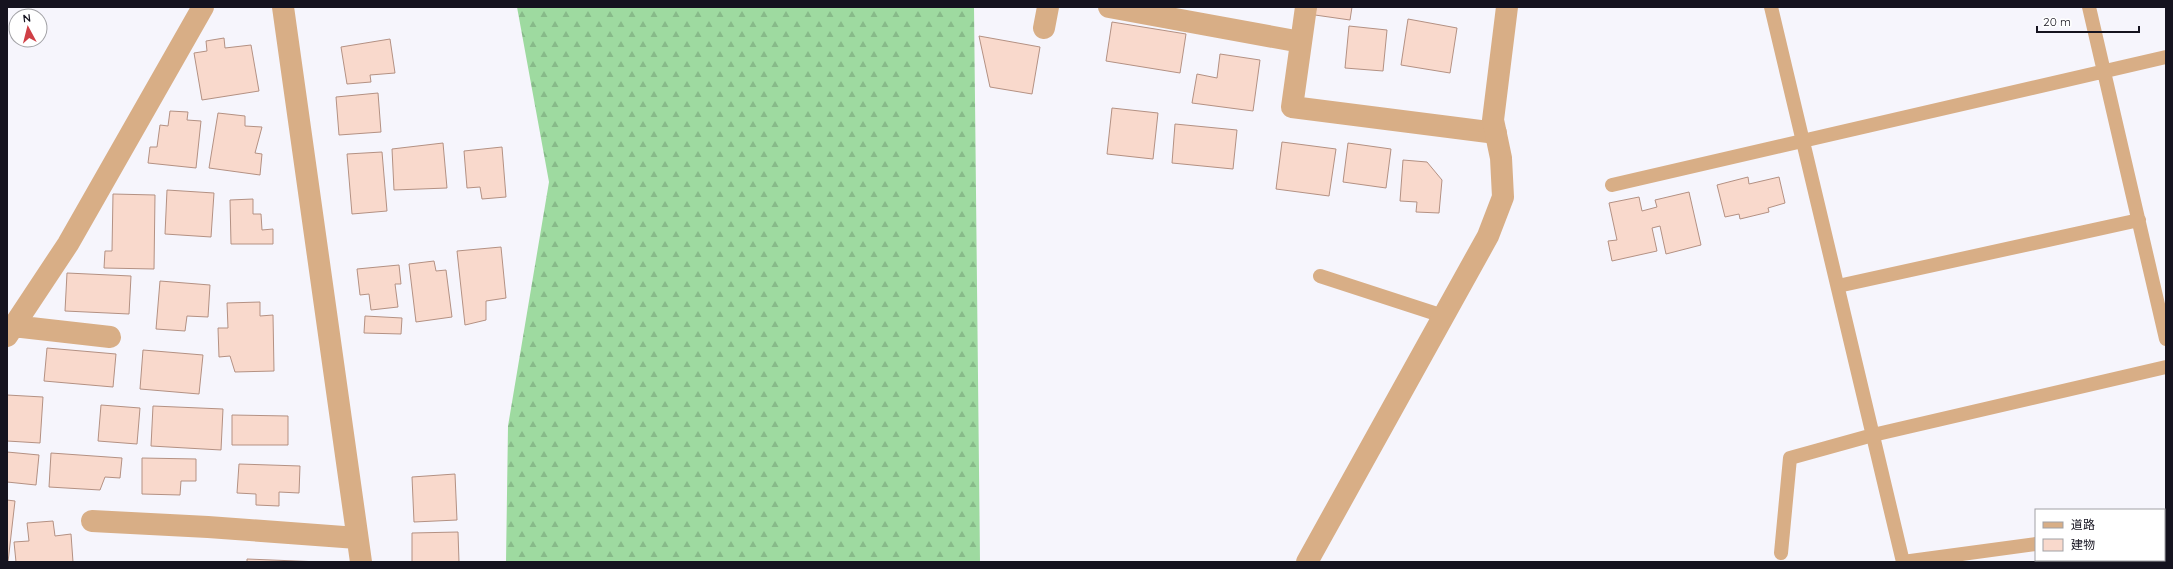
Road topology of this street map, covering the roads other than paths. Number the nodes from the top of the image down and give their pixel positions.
1 (203, 7) edge
2 (283, 7) edge
3 (1109, 7) edge
4 (1306, 7) edge
5 (1507, 7) edge
6 (1771, 7) edge
7 (2089, 7) edge
8 (1301, 42) junction
9 (2166, 57) edge
10 (2104, 71) junction
11 (1496, 133) junction
12 (1803, 141) junction
13 (1612, 185) dead end
14 (2139, 220) junction
15 (1320, 276) dead end
16 (1838, 286) junction
17 (1443, 316) junction
18 (10, 331) edge
19 (110, 336) dead end
20 (2166, 340) edge
21 (2166, 367) edge
22 (1873, 435) junction
23 (92, 521) dead end
24 (358, 538) junction
25 (2035, 544) edge
26 (1782, 553) dead end
27 (361, 562) edge
28 (1307, 562) edge

1 - 18 street
2 - 24 street
3 - 8 street
4 - 8 street
5 - 11 street
6 - 12 lane
7 - 10 lane
8 - 11 street
9 - 10 lane
10 - 12 lane
10 - 14 lane
11 - 17 street
12 - 13 lane
12 - 16 lane
14 - 16 lane
14 - 20 lane
15 - 17 lane
16 - 22 lane
17 - 28 street
18 - 19 street
21 - 22 lane
22 - 25 lane
22 - 26 lane
23 - 24 street
24 - 27 street

